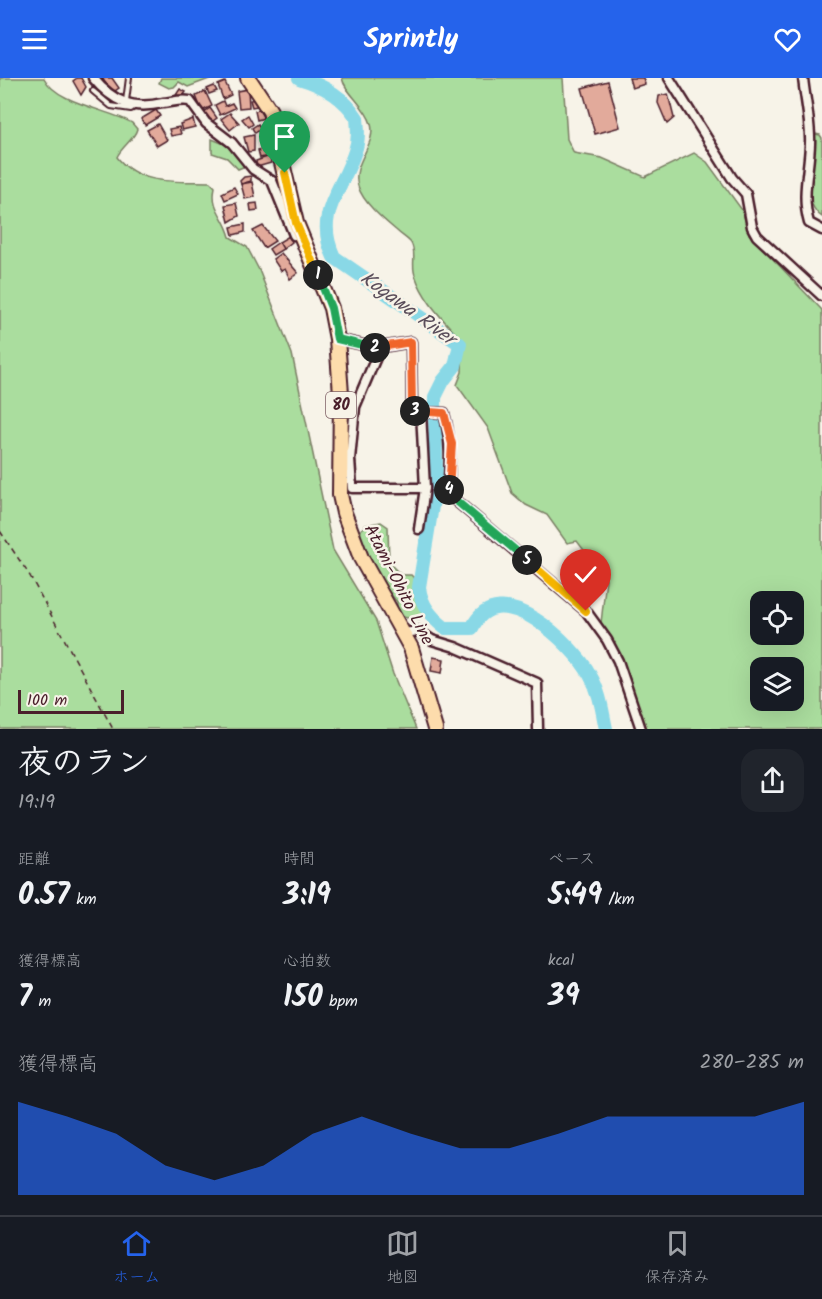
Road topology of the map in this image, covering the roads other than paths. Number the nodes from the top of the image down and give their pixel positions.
1 (93, 78) edge
2 (129, 78) edge
3 (248, 78) edge
4 (669, 78) edge
5 (802, 78) edge
6 (93, 91) dead end
7 (131, 105) junction
8 (822, 230) edge
9 (312, 262) junction
10 (822, 296) edge
11 (337, 339) junction
12 (380, 348) junction
13 (424, 412) junction
14 (425, 488) junction
15 (419, 530) dead end
16 (403, 633) junction
17 (435, 729) edge
18 (538, 729) edge
19 (641, 729) edge

1 - 7 street
2 - 7 lane
3 - 9 main road, Atami-Ohito Line / 80
4 - 10 street
5 - 8 street
6 - 7 lane
7 - 9 street
9 - 11 main road, Atami-Ohito Line / 80
11 - 12 street
11 - 16 main road, Atami-Ohito Line / 80
12 - 13 street
12 - 14 street
13 - 14 street
13 - 19 street
14 - 15 street
16 - 17 main road, Atami-Ohito Line / 80
16 - 18 street

